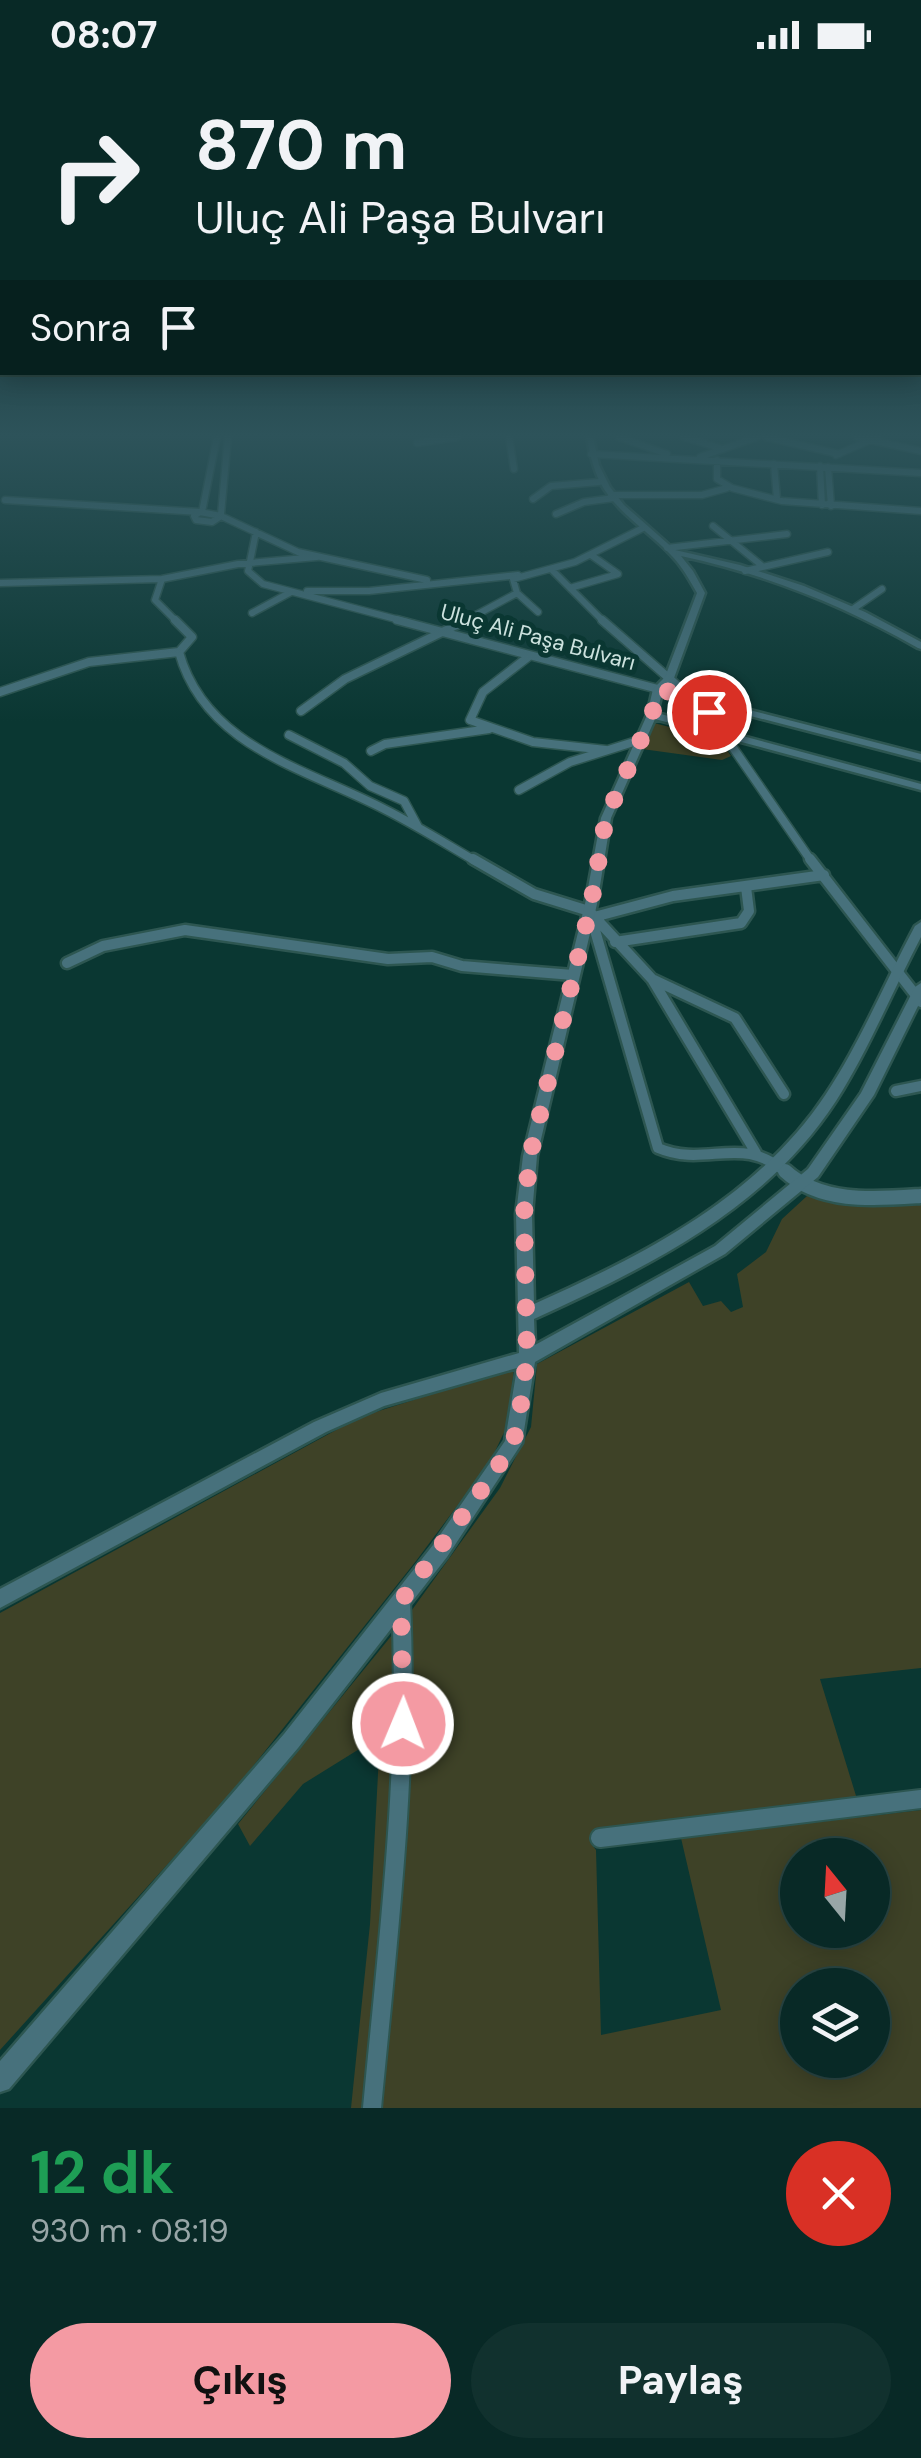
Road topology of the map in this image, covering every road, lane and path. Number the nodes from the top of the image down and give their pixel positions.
1 (256, 532) joint
2 (635, 532) edge
3 (648, 532) edge
4 (719, 532) edge
5 (788, 534) dead end
6 (730, 541) junction
7 (669, 550) junction
8 (828, 552) dead end
9 (591, 555) junction
10 (316, 556) junction
11 (247, 564) junction
12 (761, 565) junction
13 (551, 569) junction
14 (745, 571) junction
15 (532, 575) junction
16 (162, 579) junction
17 (436, 582) junction
18 (0, 583) edge
19 (570, 588) junction
20 (277, 589) junction
21 (882, 589) dead end
22 (291, 592) junction
23 (518, 593) junction
24 (853, 610) junction
25 (538, 612) dead end
26 (252, 613) dead end
27 (440, 632) junction
28 (921, 646) edge
29 (179, 652) junction
30 (528, 657) junction
31 (669, 678) junction
32 (658, 689) junction
33 (0, 692) edge
34 (695, 698) junction
35 (301, 711) dead end
36 (652, 715) junction
37 (490, 729) junction
38 (724, 734) junction
39 (289, 735) dead end
40 (640, 740) junction
41 (371, 750) dead end
42 (606, 750) junction
43 (921, 757) edge
44 (921, 788) edge
45 (519, 790) dead end
46 (418, 827) junction
47 (824, 875) junction
48 (746, 888) junction
49 (591, 914) junction
50 (921, 926) edge
51 (615, 942) junction
52 (67, 963) dead end
53 (898, 971) junction
54 (573, 975) junction
55 (652, 980) junction
56 (920, 995) edge
57 (921, 1086) edge
58 (896, 1092) dead end
59 (784, 1094) dead end
60 (756, 1153) junction
61 (777, 1161) junction
62 (800, 1185) junction
63 (921, 1196) edge
64 (526, 1315) junction
65 (527, 1358) junction
66 (0, 1599) edge
67 (401, 1601) junction
68 (921, 1798) edge
69 (600, 1838) dead end
70 (0, 2080) edge
71 (372, 2108) edge

1 - 10 street
1 - 11 street
2 - 9 street
3 - 7 street
4 - 6 street
5 - 6 street
6 - 7 street
6 - 12 street
7 - 14 street
7 - 31 street
8 - 12 street
9 - 13 street
9 - 19 street
10 - 11 street
10 - 17 street
11 - 16 street
11 - 20 street, Uluç Ali Paşa Bulvarı
12 - 14 street
13 - 15 street
13 - 19 street
14 - 24 street
15 - 17 street
15 - 23 street
16 - 18 street
16 - 29 street
17 - 20 street
19 - 31 street
20 - 22 street, Uluç Ali Paşa Bulvarı
21 - 24 street
22 - 26 street
22 - 27 street, Uluç Ali Paşa Bulvarı
23 - 25 street
23 - 27 street
24 - 28 street
27 - 30 street, Uluç Ali Paşa Bulvarı
27 - 35 street
29 - 33 street
29 - 46 street
30 - 32 street, Uluç Ali Paşa Bulvarı
30 - 37 street
31 - 32 street
31 - 34 street
32 - 34 street, Uluç Ali Paşa Bulvarı
32 - 36 street
34 - 38 street
34 - 43 street, Uluç Ali Paşa Bulvarı
36 - 38 street
36 - 40 street
37 - 41 street
37 - 42 street
38 - 44 street
38 - 47 street
39 - 46 street
40 - 42 street
40 - 49 street
42 - 45 street
46 - 49 street
47 - 48 street
47 - 53 street
48 - 49 street
48 - 51 street
49 - 51 street
49 - 54 street
49 - 60 street
50 - 53 street
51 - 55 street
52 - 54 street
53 - 56 street
53 - 61 street
54 - 64 street
55 - 59 street
55 - 60 street
56 - 62 street
57 - 58 street
60 - 61 street
61 - 62 street
61 - 64 street
62 - 63 street
62 - 65 street
64 - 65 street
65 - 66 street
65 - 67 street
67 - 70 street
67 - 71 street
68 - 69 street

